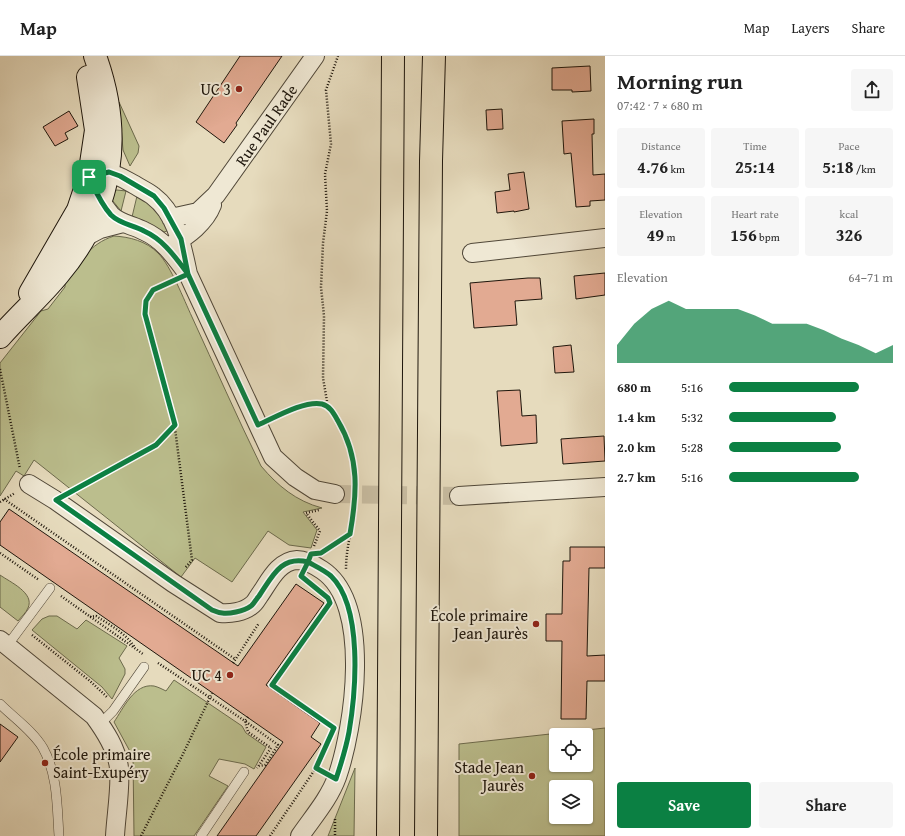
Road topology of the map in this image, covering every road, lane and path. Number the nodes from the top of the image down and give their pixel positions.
1 (83, 56) edge
2 (95, 56) edge
3 (315, 56) edge
4 (338, 56) edge
5 (393, 56) edge
6 (434, 57) edge
7 (99, 175) junction
8 (216, 195) junction
9 (101, 202) junction
10 (171, 218) junction
11 (123, 223) junction
12 (86, 237) junction
13 (605, 238) edge
14 (174, 243) junction
15 (472, 253) dead end
16 (188, 274) junction
17 (14, 320) junction
18 (0, 337) edge
19 (0, 369) edge
20 (328, 407) junction
21 (175, 425) junction
22 (258, 425) junction
23 (29, 484) joint
24 (605, 487) edge
25 (335, 494) tunnel mouth
26 (459, 496) tunnel mouth
27 (4, 500) dead end
28 (56, 500) junction
29 (325, 509) dead end
30 (350, 534) junction
31 (0, 552) edge
32 (309, 558) junction
33 (346, 572) dead end
34 (173, 583) junction
35 (50, 588) junction
36 (332, 609) dead end
37 (22, 627) junction
38 (4, 643) edge
39 (149, 657) dead end
40 (235, 658) dead end
41 (156, 662) dead end
42 (144, 667) dead end
43 (212, 693) dead end
44 (210, 697) junction
45 (110, 700) dead end
46 (0, 704) edge
47 (248, 718) dead end
48 (100, 724) junction
49 (334, 728) dead end
50 (325, 748) dead end
51 (259, 766) dead end
52 (316, 768) junction
53 (244, 772) dead end
54 (336, 779) junction
55 (60, 836) edge
56 (115, 836) edge
57 (141, 836) edge
58 (201, 836) edge
59 (270, 836) edge
60 (300, 836) edge
61 (388, 836) edge
62 (426, 836) edge

1 - 7 main road
2 - 7 main road
3 - 8 street, Rue Paul Rade
4 - 20 path
5 - 61 highway
6 - 62 highway
7 - 9 main road
7 - 10 street
7 - 17 main road
8 - 10 street, Rue Paul Rade
8 - 14 street, Rue Paul Rade
9 - 11 street
9 - 12 main road
10 - 14 street
11 - 12 street
11 - 14 street
12 - 17 main road
13 - 15 street
14 - 16 street
16 - 21 path
16 - 22 street
17 - 18 main road
19 - 23 path
20 - 22 path
20 - 30 path
21 - 28 path
21 - 34 path
22 - 25 street
23 - 28 street
24 - 26 street
27 - 40 path
28 - 34 street
29 - 32 path
30 - 32 path
30 - 33 path
31 - 35 path
32 - 34 street
32 - 54 street
35 - 37 lane
35 - 39 path
36 - 49 path
37 - 38 lane
37 - 45 path
38 - 48 street
41 - 44 path
42 - 48 lane
43 - 44 path
44 - 57 path
46 - 55 lane
47 - 51 path
48 - 56 street
50 - 52 path
52 - 54 path
52 - 59 path
53 - 58 lane
54 - 60 street

